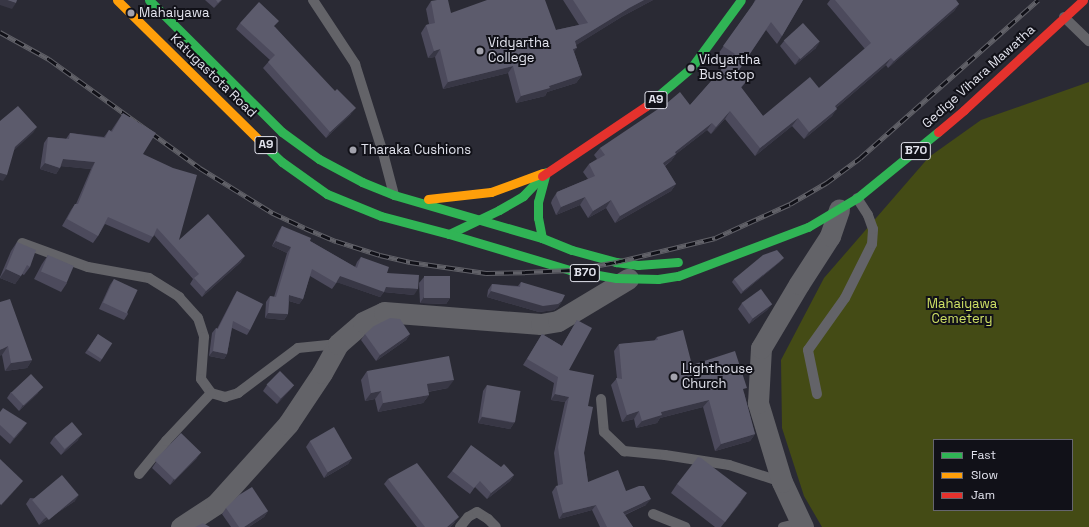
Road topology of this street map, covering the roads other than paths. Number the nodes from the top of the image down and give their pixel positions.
1 (117, 0) edge
2 (149, 0) edge
3 (313, 0) edge
4 (741, 0) edge
5 (1083, 0) edge
6 (1064, 17) junction
7 (1089, 41) edge
8 (546, 172) junction
9 (394, 195) junction
10 (857, 198) junction
11 (410, 200) junction
12 (839, 210) junction
13 (480, 220) junction
14 (450, 234) junction
15 (542, 238) junction
16 (22, 244) edge
17 (721, 259) junction
18 (628, 280) junction
19 (338, 344) junction
20 (212, 393) junction
21 (817, 394) dead end
22 (601, 399) dead end
23 (139, 474) dead end
24 (782, 482) junction
25 (653, 514) dead end
26 (795, 526) edge
27 (181, 527) edge
28 (460, 527) edge
29 (496, 527) edge
30 (685, 527) edge

1 - 14 main road, Katugastota Road / A9
2 - 9 main road, Katugastota Road / A9
3 - 9 lane
4 - 8 main road, Katugastota Road / A9
5 - 6 main road, Gedige Vihara Mawatha / B70
6 - 7 lane
6 - 10 main road, Gedige Vihara Mawatha / B70
8 - 11 main road, Katugastota Road / A9
8 - 13 main road, Katugastota Road / A9
8 - 15 main road
9 - 11 main road, Katugastota Road / A9
10 - 12 main road, Gedige Vihara Mawatha / B70
10 - 21 lane
11 - 13 main road, Gedige Vihara Mawatha
12 - 17 main road, Gedige Vihara Mawatha / B70
12 - 24 street
13 - 14 main road, Katugastota Road / A9
13 - 15 main road, Gedige Vihara Mawatha / B70
14 - 18 main road, Gedige Vihara Mawatha / B70
15 - 17 main road, Gedige Vihara Mawatha / B70
16 - 20 lane
17 - 18 main road, Gedige Vihara Mawatha / B70
18 - 19 street
19 - 20 lane
19 - 27 street
20 - 23 lane
22 - 24 lane
24 - 26 street
25 - 30 lane
28 - 29 lane

